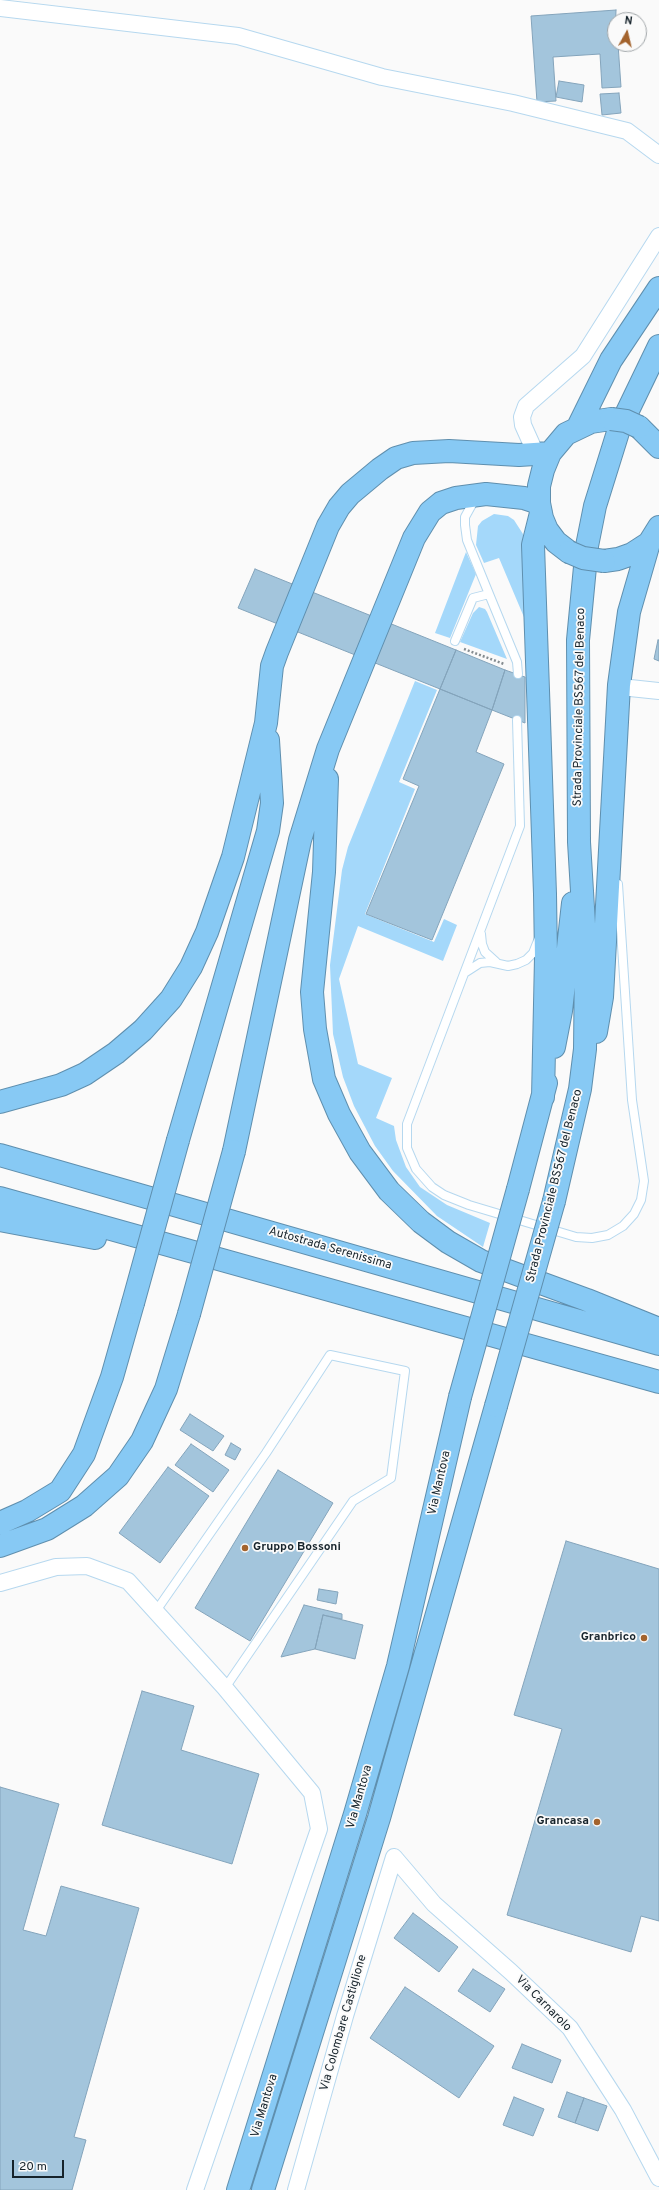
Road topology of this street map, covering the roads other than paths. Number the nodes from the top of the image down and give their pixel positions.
1 (0, 8) edge
2 (659, 155) edge
3 (659, 236) edge
4 (659, 288) edge
5 (659, 346) edge
6 (578, 427) junction
7 (659, 446) edge
8 (543, 454) junction
9 (486, 494) junction
10 (540, 508) junction
11 (654, 535) edge
12 (489, 594) junction
13 (455, 641) dead end
14 (518, 672) road end
15 (619, 685) junction
16 (659, 691) edge
17 (517, 720) dead end
18 (266, 723) junction
19 (328, 749) junction
20 (612, 793) junction
21 (579, 842) junction
22 (545, 894) junction
23 (483, 927) junction
24 (499, 963) junction
25 (461, 981) junction
26 (580, 1090) junction
27 (543, 1097) junction
28 (0, 1102) edge
29 (0, 1156) edge
30 (0, 1198) edge
31 (0, 1220) edge
32 (231, 1264) junction
33 (659, 1329) edge
34 (659, 1344) edge
35 (659, 1382) edge
36 (460, 1397) joint
37 (496, 1406) joint
38 (0, 1523) edge
39 (0, 1546) edge
40 (0, 1583) edge
41 (156, 1611) junction
42 (225, 1688) junction
43 (394, 1857) joint
44 (659, 2178) edge
45 (265, 2187) edge
46 (195, 2190) edge
47 (238, 2190) edge
48 (296, 2190) edge

1 - 2 street
3 - 8 street
4 - 6 highway
5 - 21 highway, Strada Provinciale BS567 del Benaco
6 - 7 highway, bridge
6 - 8 highway
8 - 10 highway
8 - 18 highway
9 - 10 highway
9 - 12 lane
9 - 19 highway
10 - 11 highway, bridge
10 - 22 highway
11 - 15 highway
12 - 13 lane
12 - 14 lane
15 - 16 street
15 - 20 highway
17 - 23 lane
18 - 28 highway
18 - 38 highway, bridge
19 - 33 highway
19 - 39 highway, bridge
20 - 25 lane
20 - 26 highway
21 - 26 highway, Strada Provinciale BS567 del Benaco
21 - 27 highway, Strada Provinciale BS567 del Benaco
22 - 24 lane
22 - 27 highway
23 - 24 lane
23 - 25 lane
24 - 25 lane
26 - 37 highway, Strada Provinciale BS567 del Benaco, bridge
27 - 36 highway, Strada Provinciale BS567 del Benaco, bridge
29 - 34 highway, Autostrada Serenissima
30 - 32 highway
31 - 32 highway
32 - 35 highway
36 - 47 highway, Via Mantova
37 - 45 highway, Via Mantova
40 - 41 street
41 - 42 street
41 - 42 lane
42 - 46 street
43 - 44 street, Via Carnarolo
43 - 48 street, Via Colombare Castiglione

